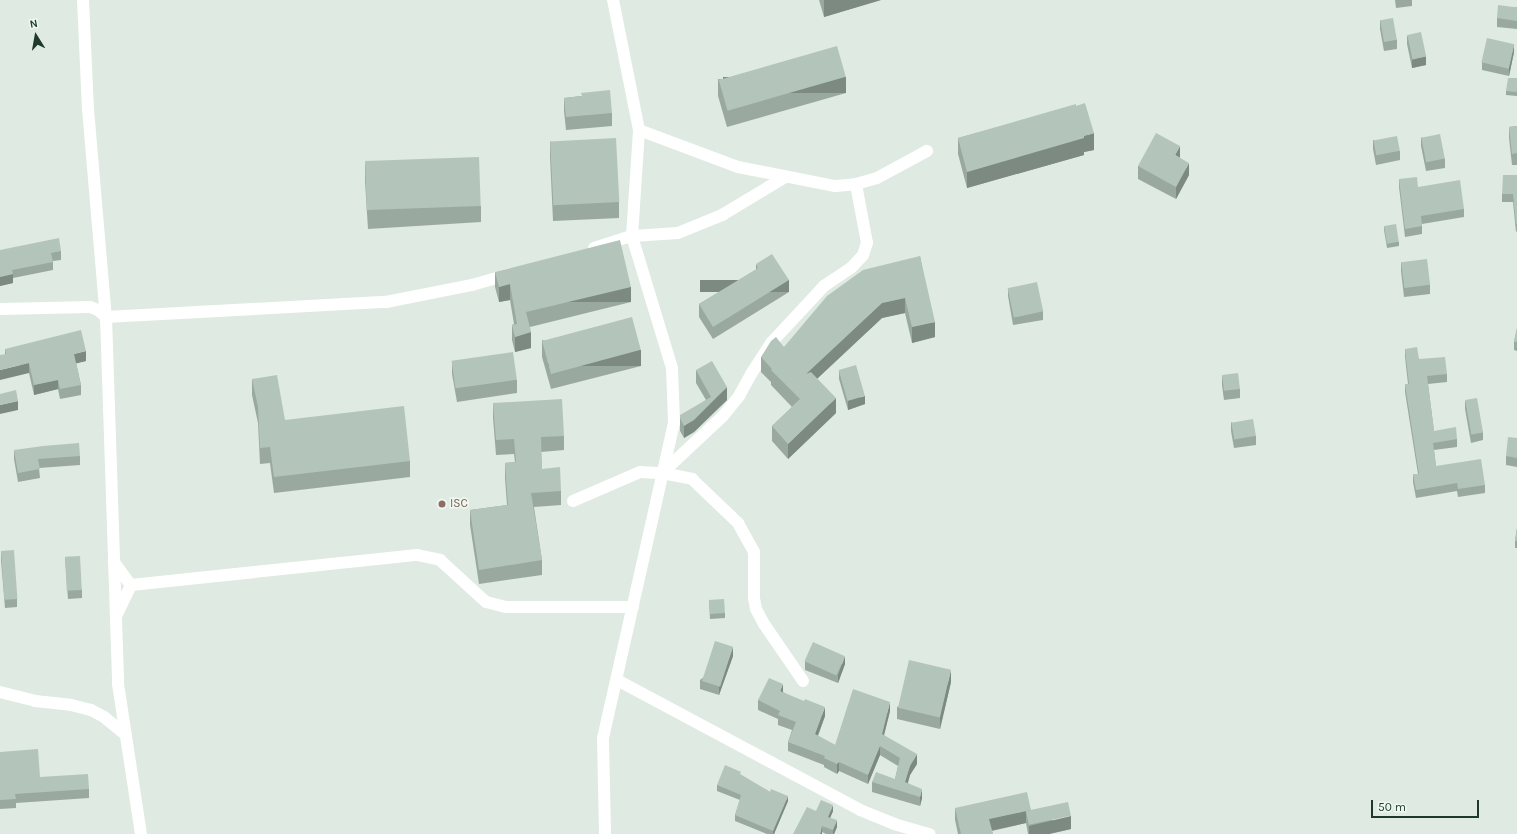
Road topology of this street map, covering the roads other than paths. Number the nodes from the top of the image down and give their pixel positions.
1 (83, 0) edge
2 (613, 0) edge
3 (638, 130) junction
4 (927, 151) dead end
5 (785, 177) junction
6 (856, 184) junction
7 (632, 236) junction
8 (581, 253) edge
9 (523, 270) edge
10 (0, 309) edge
11 (106, 317) junction
12 (662, 473) junction
13 (573, 501) dead end
14 (114, 562) junction
15 (132, 585) junction
16 (633, 607) junction
17 (116, 617) junction
18 (617, 680) junction
19 (803, 682) dead end
20 (0, 692) edge
21 (125, 734) junction
22 (141, 834) edge
23 (605, 834) edge
24 (930, 834) edge

1 - 11 street
2 - 3 street
3 - 5 street
3 - 7 street
4 - 6 street
5 - 6 street
5 - 7 street
6 - 12 street
7 - 8 street
7 - 12 street
9 - 11 street
10 - 11 street
11 - 14 street
12 - 13 street
12 - 16 street
12 - 19 street
14 - 15 street
14 - 17 street
15 - 16 street
15 - 17 street
16 - 18 street
17 - 21 street
18 - 23 street
18 - 24 street
20 - 21 street
21 - 22 street

